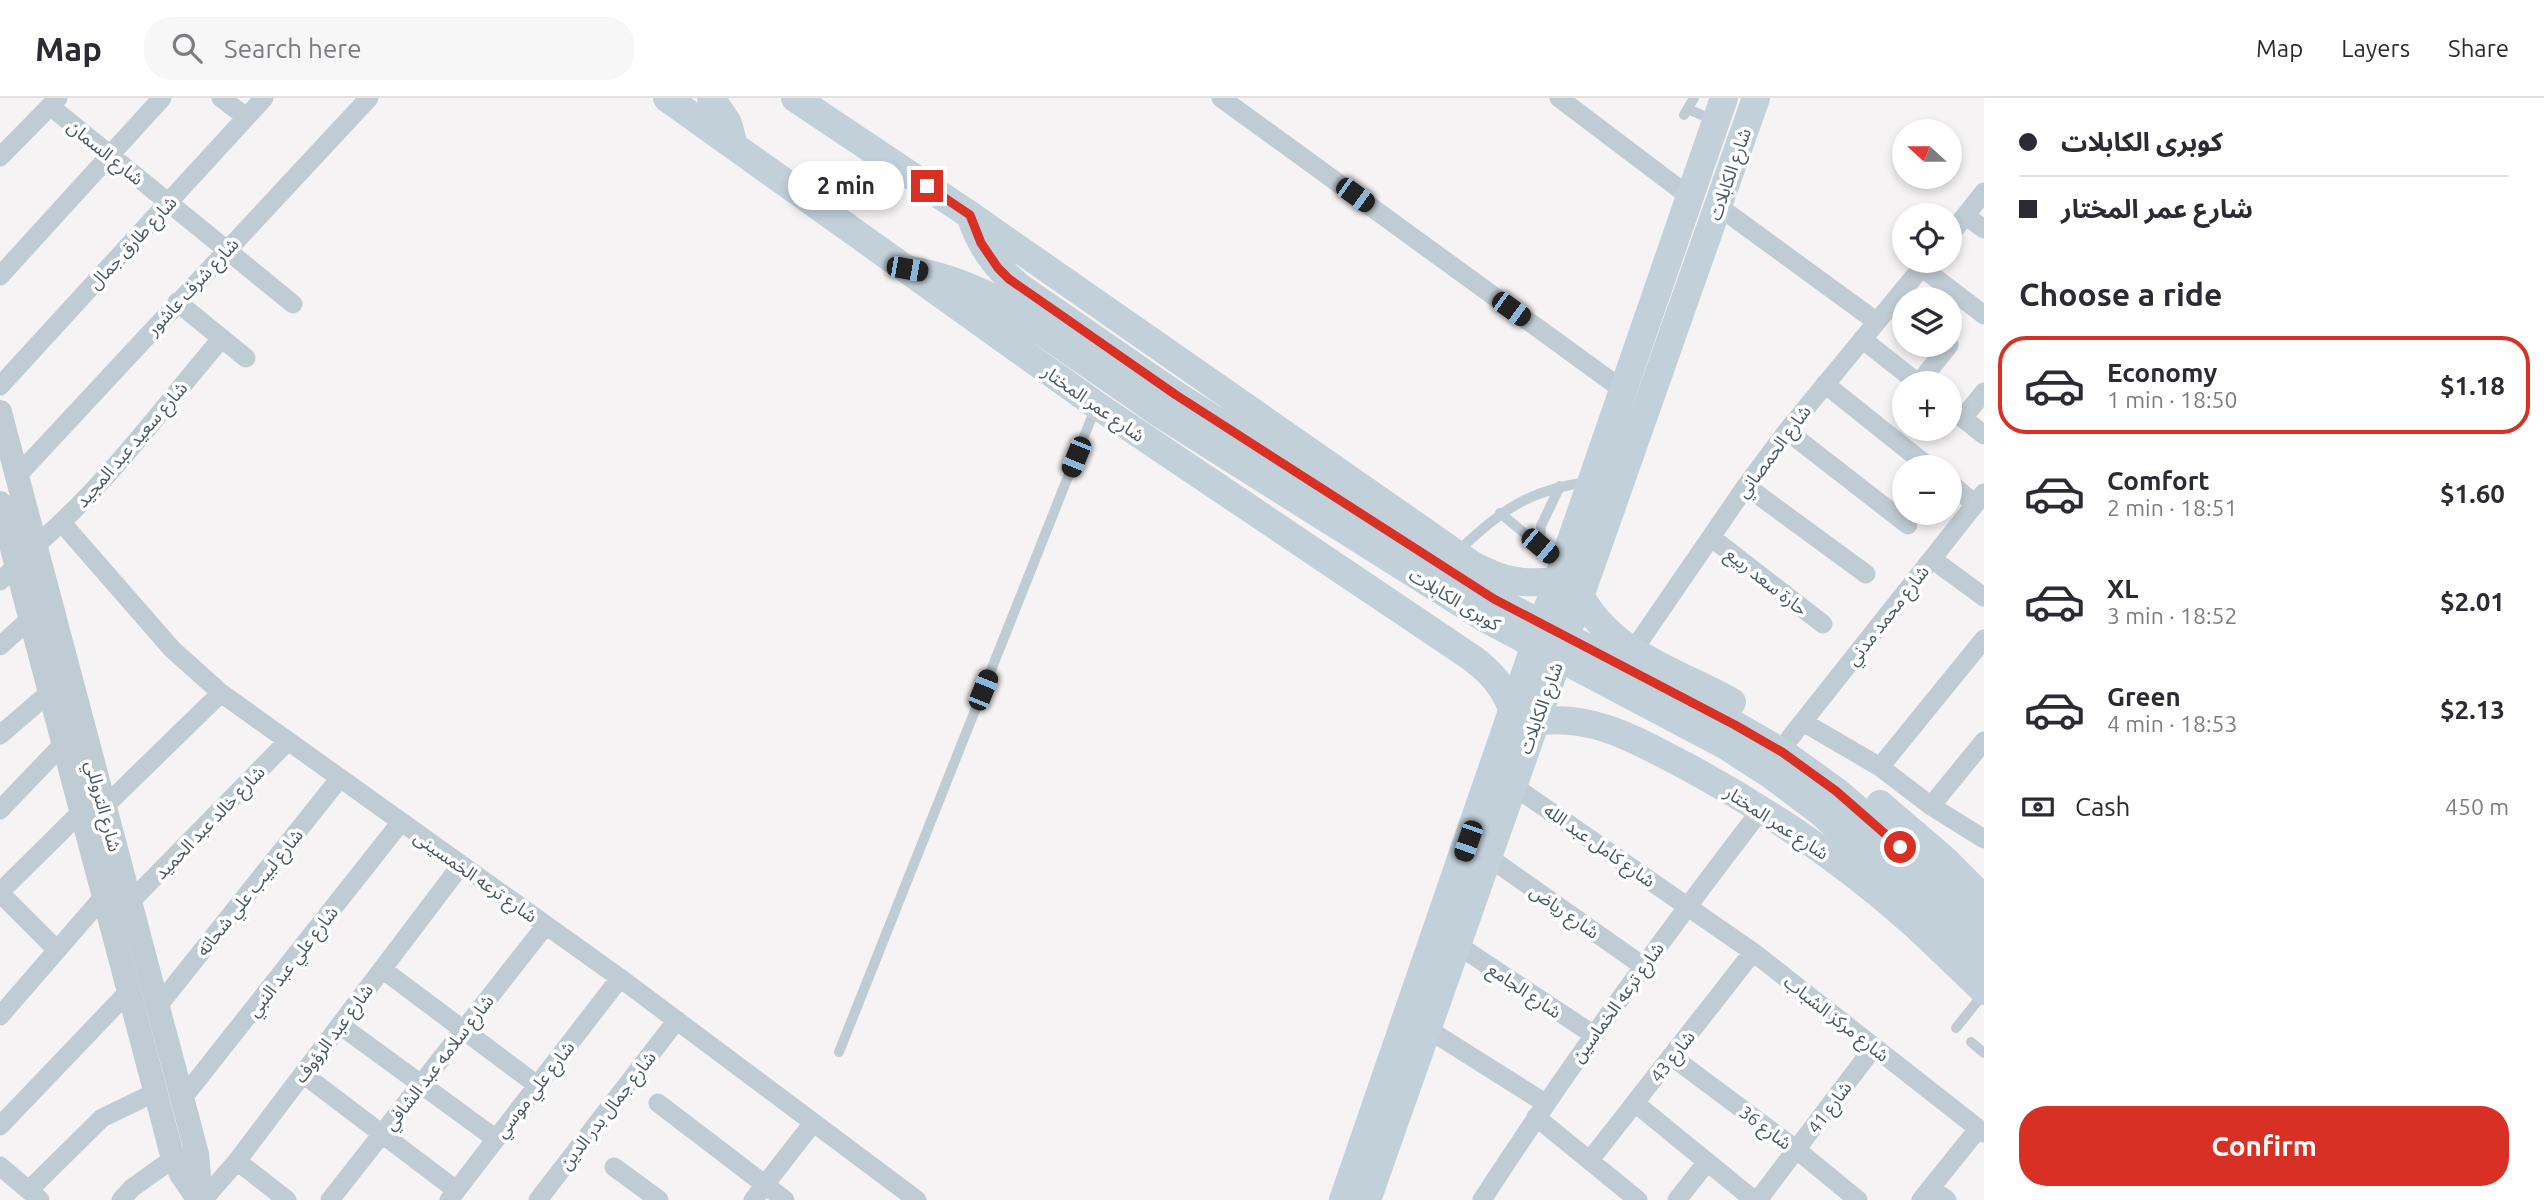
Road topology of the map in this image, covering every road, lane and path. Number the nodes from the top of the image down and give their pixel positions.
1 (162, 98) edge
2 (221, 98) edge
3 (264, 98) edge
4 (369, 98) edge
5 (667, 98) edge
6 (711, 98) edge
7 (1221, 98) edge
8 (1559, 98) edge
9 (1694, 98) edge
10 (1755, 98) edge
11 (794, 99) edge
12 (54, 102) edge
13 (1720, 110) edge
14 (246, 117) junction
15 (734, 146) junction
16 (110, 155) junction
17 (0, 157) edge
18 (1984, 192) edge
19 (1690, 197) junction
20 (168, 202) junction
21 (1718, 206) junction
22 (970, 215) junction
23 (1966, 216) junction
24 (1962, 221) edge
25 (1984, 229) edge
26 (226, 250) junction
27 (907, 269) junction
28 (1917, 273) edge
29 (1935, 273) edge
30 (0, 276) edge
31 (177, 302) junction
32 (293, 304) dead end
33 (1984, 315) edge
34 (1877, 321) junction
35 (222, 338) junction
36 (1862, 339) junction
37 (1939, 357) edge
38 (246, 358) dead end
39 (1903, 371) edge
40 (1928, 371) edge
41 (1825, 384) junction
42 (0, 386) edge
43 (1623, 390) junction
44 (1984, 392) edge
45 (1096, 405) junction
46 (1962, 408) edge
47 (0, 412) edge
48 (1962, 418) edge
49 (1787, 431) junction
50 (1984, 435) edge
51 (1914, 455) edge
52 (17, 475) junction
53 (1592, 481) junction
54 (1746, 485) junction
55 (1560, 486) junction
56 (1962, 489) edge
57 (1980, 498) edge
58 (0, 503) edge
59 (1500, 513) junction
60 (1892, 513) edge
61 (62, 523) junction
62 (1712, 538) junction
63 (5, 539) edge
64 (35, 546) junction
65 (1540, 546) junction
66 (1456, 553) junction
67 (1932, 559) junction
68 (8, 573) edge
69 (1866, 574) dead end
70 (1568, 580) junction
71 (1984, 597) edge
72 (1493, 599) junction
73 (31, 618) junction
74 (1823, 624) dead end
75 (1984, 639) edge
76 (0, 646) edge
77 (1632, 652) junction
78 (1472, 658) junction
79 (50, 691) junction
80 (220, 694) junction
81 (1524, 717) junction
82 (1601, 725) junction
83 (1797, 730) junction
84 (0, 735) edge
85 (1730, 736) junction
86 (288, 741) junction
87 (1984, 741) edge
88 (64, 743) junction
89 (1880, 767) junction
90 (340, 778) junction
91 (1513, 785) junction
92 (1931, 806) junction
93 (93, 809) junction
94 (0, 810) edge
95 (1761, 810) junction
96 (401, 822) junction
97 (1984, 839) edge
98 (1487, 856) junction
99 (461, 865) junction
100 (0, 893) edge
101 (104, 896) junction
102 (1984, 899) edge
103 (130, 902) junction
104 (1687, 906) junction
105 (545, 925) junction
106 (1984, 929) edge
107 (1456, 944) junction
108 (57, 950) junction
109 (1753, 952) junction
110 (1984, 958) edge
111 (1643, 966) junction
112 (382, 969) junction
113 (620, 978) junction
114 (129, 991) junction
115 (1984, 992) edge
116 (7, 994) edge
117 (158, 1006) junction
118 (0, 1017) edge
119 (677, 1020) junction
120 (340, 1025) junction
121 (1426, 1028) junction
122 (1956, 1028) dead end
123 (463, 1030) junction
124 (1594, 1035) junction
125 (1971, 1042) dead end
126 (1874, 1047) junction
127 (839, 1052) dead end
128 (1984, 1053) edge
129 (1671, 1056) junction
130 (303, 1074) junction
131 (421, 1084) junction
132 (537, 1085) junction
133 (156, 1092) junction
134 (182, 1099) junction
135 (658, 1103) dead end
136 (1635, 1103) junction
137 (1540, 1110) junction
138 (813, 1123) junction
139 (0, 1126) edge
140 (1981, 1131) edge
141 (382, 1134) junction
142 (496, 1139) junction
143 (1797, 1150) junction
144 (174, 1158) junction
145 (1590, 1160) junction
146 (237, 1161) junction
147 (1707, 1162) junction
148 (0, 1166) edge
149 (614, 1167) dead end
150 (759, 1192) edge
151 (34, 1195) edge
152 (452, 1195) edge
153 (1933, 1196) edge
154 (121, 1200) edge
155 (201, 1200) edge
156 (287, 1200) edge
157 (330, 1200) edge
158 (538, 1200) edge
159 (659, 1200) edge
160 (785, 1200) edge
161 (917, 1200) edge
162 (1343, 1200) edge
163 (1367, 1200) edge
164 (1482, 1200) edge
165 (1638, 1200) edge
166 (1677, 1200) edge
167 (1756, 1200) edge
168 (1858, 1200) edge

1 - 16 street
2 - 14 street
3 - 14 street, شارع طارق جمال
4 - 26 street, شارع شرف عاشور
5 - 15 main road, شارع عمر المختار
6 - 15 main road
7 - 43 street
8 - 19 street
9 - 13 lane
10 - 21 main road, شارع الكابلات
11 - 22 main road
12 - 16 street, شارع السمان
12 - 17 street
13 - 19 main road, شارع الكابلات
14 - 20 street, شارع طارق جمال
15 - 27 main road, شارع عمر المختار
16 - 20 street, شارع السمان
16 - 30 street
18 - 23 street
19 - 43 main road, شارع الكابلات
20 - 26 street, شارع السمان
20 - 42 street, شارع طارق جمال
21 - 34 street
21 - 70 main road, شارع الكابلات
22 - 66 main road
22 - 72 main road, كوبرى الكابلات
23 - 24 street
23 - 25 street
26 - 31 street, شارع شرف عاشور
26 - 32 street, شارع السمان
27 - 45 main road, شارع عمر المختار
27 - 72 main road, كوبرى الكابلات
28 - 34 street, شارع الحمصاني
29 - 33 street
31 - 35 street
31 - 52 street, شارع شرف عاشور
34 - 36 street, شارع الحمصاني
35 - 38 street
35 - 61 street, شارع سعيد عبد المجيد
36 - 39 street
36 - 41 street, شارع الحمصاني
37 - 40 street
41 - 49 street, شارع الحمصاني
41 - 51 street
43 - 53 main road, شارع الكابلات
44 - 46 street
45 - 78 main road, شارع عمر المختار
45 - 127 lane
47 - 52 street, شارع التروللي
48 - 50 street
49 - 54 street, شارع الحمصاني
49 - 60 street
52 - 64 street, شارع التروللي
53 - 55 lane
53 - 70 main road, شارع الكابلات
54 - 62 street, شارع الحمصاني
54 - 69 street
55 - 59 lane
55 - 65 lane
56 - 57 street
57 - 67 street, شارع محمد مدني
58 - 63 street, شارع التروللي
59 - 65 lane
59 - 66 lane
61 - 64 street, شارع سعيد عبد المجيد
61 - 80 street, شارع ترعه الخمسينى
62 - 74 street, حارة سعد ربيع
62 - 77 street, شارع الحمصاني
63 - 68 street, شارع التروللي
64 - 93 street, شارع التروللي
65 - 70 lane
66 - 72 main road
67 - 71 street
67 - 83 street, شارع محمد مدني
68 - 73 street, شارع التروللي
70 - 72 main road
70 - 77 main road
70 - 81 main road, شارع الكابلات
72 - 78 main road
72 - 85 main road, كوبرى الكابلات
73 - 76 street
73 - 79 street, شارع التروللي
75 - 89 street
77 - 82 main road
77 - 83 main road
78 - 81 main road, شارع عمر المختار
79 - 84 street
79 - 88 street, شارع التروللي
80 - 86 street, شارع ترعه الخمسينى
80 - 93 street
81 - 82 main road, شارع عمر المختار
81 - 91 main road, شارع الكابلات
81 - 162 main road, شارع الكابلات
82 - 95 main road, شارع عمر المختار
83 - 89 street
83 - 102 main road
85 - 106 main road, كوبرى الكابلات
85 - 110 main road, كوبرى الكابلات
86 - 90 street, شارع ترعه الخمسينى
86 - 103 street, شارع خالد عبد الحميد
87 - 92 street
88 - 93 street, شارع التروللي
88 - 94 street
89 - 92 street
90 - 96 street, شارع ترعه الخمسينى
90 - 117 street, شارع لبيب علي شحاته
91 - 98 main road, شارع الكابلات
91 - 104 street, شارع كامل عبد الله
92 - 97 street
93 - 100 street
93 - 101 street, شارع التروللي
93 - 103 street, شارع التروللي
95 - 104 street, شارع ترعه الخماسين
95 - 115 main road, شارع عمر المختار
96 - 99 street, شارع ترعه الخمسينى
96 - 134 street, شارع علي عبد النبي
98 - 107 main road, شارع الكابلات
98 - 111 street, شارع رياض
99 - 105 street, شارع ترعه الخمسينى
99 - 112 street, شارع عبد الرؤوف
100 - 108 street
101 - 108 street
101 - 114 street, شارع التروللي
103 - 117 street, شارع التروللي
104 - 109 street, شارع مركز الشباب
104 - 111 street, شارع ترعه الخماسين
105 - 113 street, شارع ترعه الخمسينى
105 - 123 street, شارع سلامه عبد الشافي
107 - 121 main road, شارع الكابلات
107 - 124 street, شارع الجامع
108 - 116 street
109 - 126 street, شارع مركز الشباب
109 - 129 street, شارع 43
111 - 124 street, شارع ترعه الخماسين
112 - 120 street, شارع عبد الرؤوف
112 - 123 street
113 - 119 street, شارع ترعه الخمسينى
113 - 132 street, شارع علي موسي
114 - 133 street, شارع التروللي
114 - 139 street
115 - 122 lane
116 - 118 street
117 - 134 street, شارع التروللي
119 - 138 street, شارع ترعه الخمسينى
119 - 158 street, شارع جمال بدر الدين
120 - 130 street, شارع عبد الرؤوف
120 - 131 street
121 - 137 street
121 - 163 main road, شارع الكابلات
123 - 131 street, شارع سلامه عبد الشافي
123 - 132 street
124 - 137 street, شارع ترعه الخماسين
125 - 128 lane
126 - 140 street, شارع مركز الشباب
126 - 143 street, شارع 41
129 - 136 street, شارع 43
129 - 143 street, شارع 36
130 - 141 street
130 - 146 street, شارع عبد الرؤوف
131 - 141 street, شارع سلامه عبد الشافي
131 - 142 street
132 - 142 street, شارع علي موسي
133 - 144 street, شارع التروللي
133 - 151 street
134 - 155 street, شارع التروللي
135 - 150 street
136 - 145 street, شارع 43
136 - 147 street
137 - 145 street
137 - 164 street, شارع ترعه الخماسين
138 - 150 street
138 - 161 street, شارع ترعه الخمسينى
140 - 153 street
141 - 152 street
141 - 157 street, شارع سلامه عبد الشافي
142 - 152 street, شارع علي موسي
143 - 167 street, شارع 41
143 - 168 street, شارع 36
144 - 154 street
144 - 155 street, شارع التروللي
145 - 165 street
146 - 155 street, شارع عبد الرؤوف
146 - 156 street
147 - 166 street
147 - 167 street
148 - 151 street
149 - 159 street
150 - 160 street

